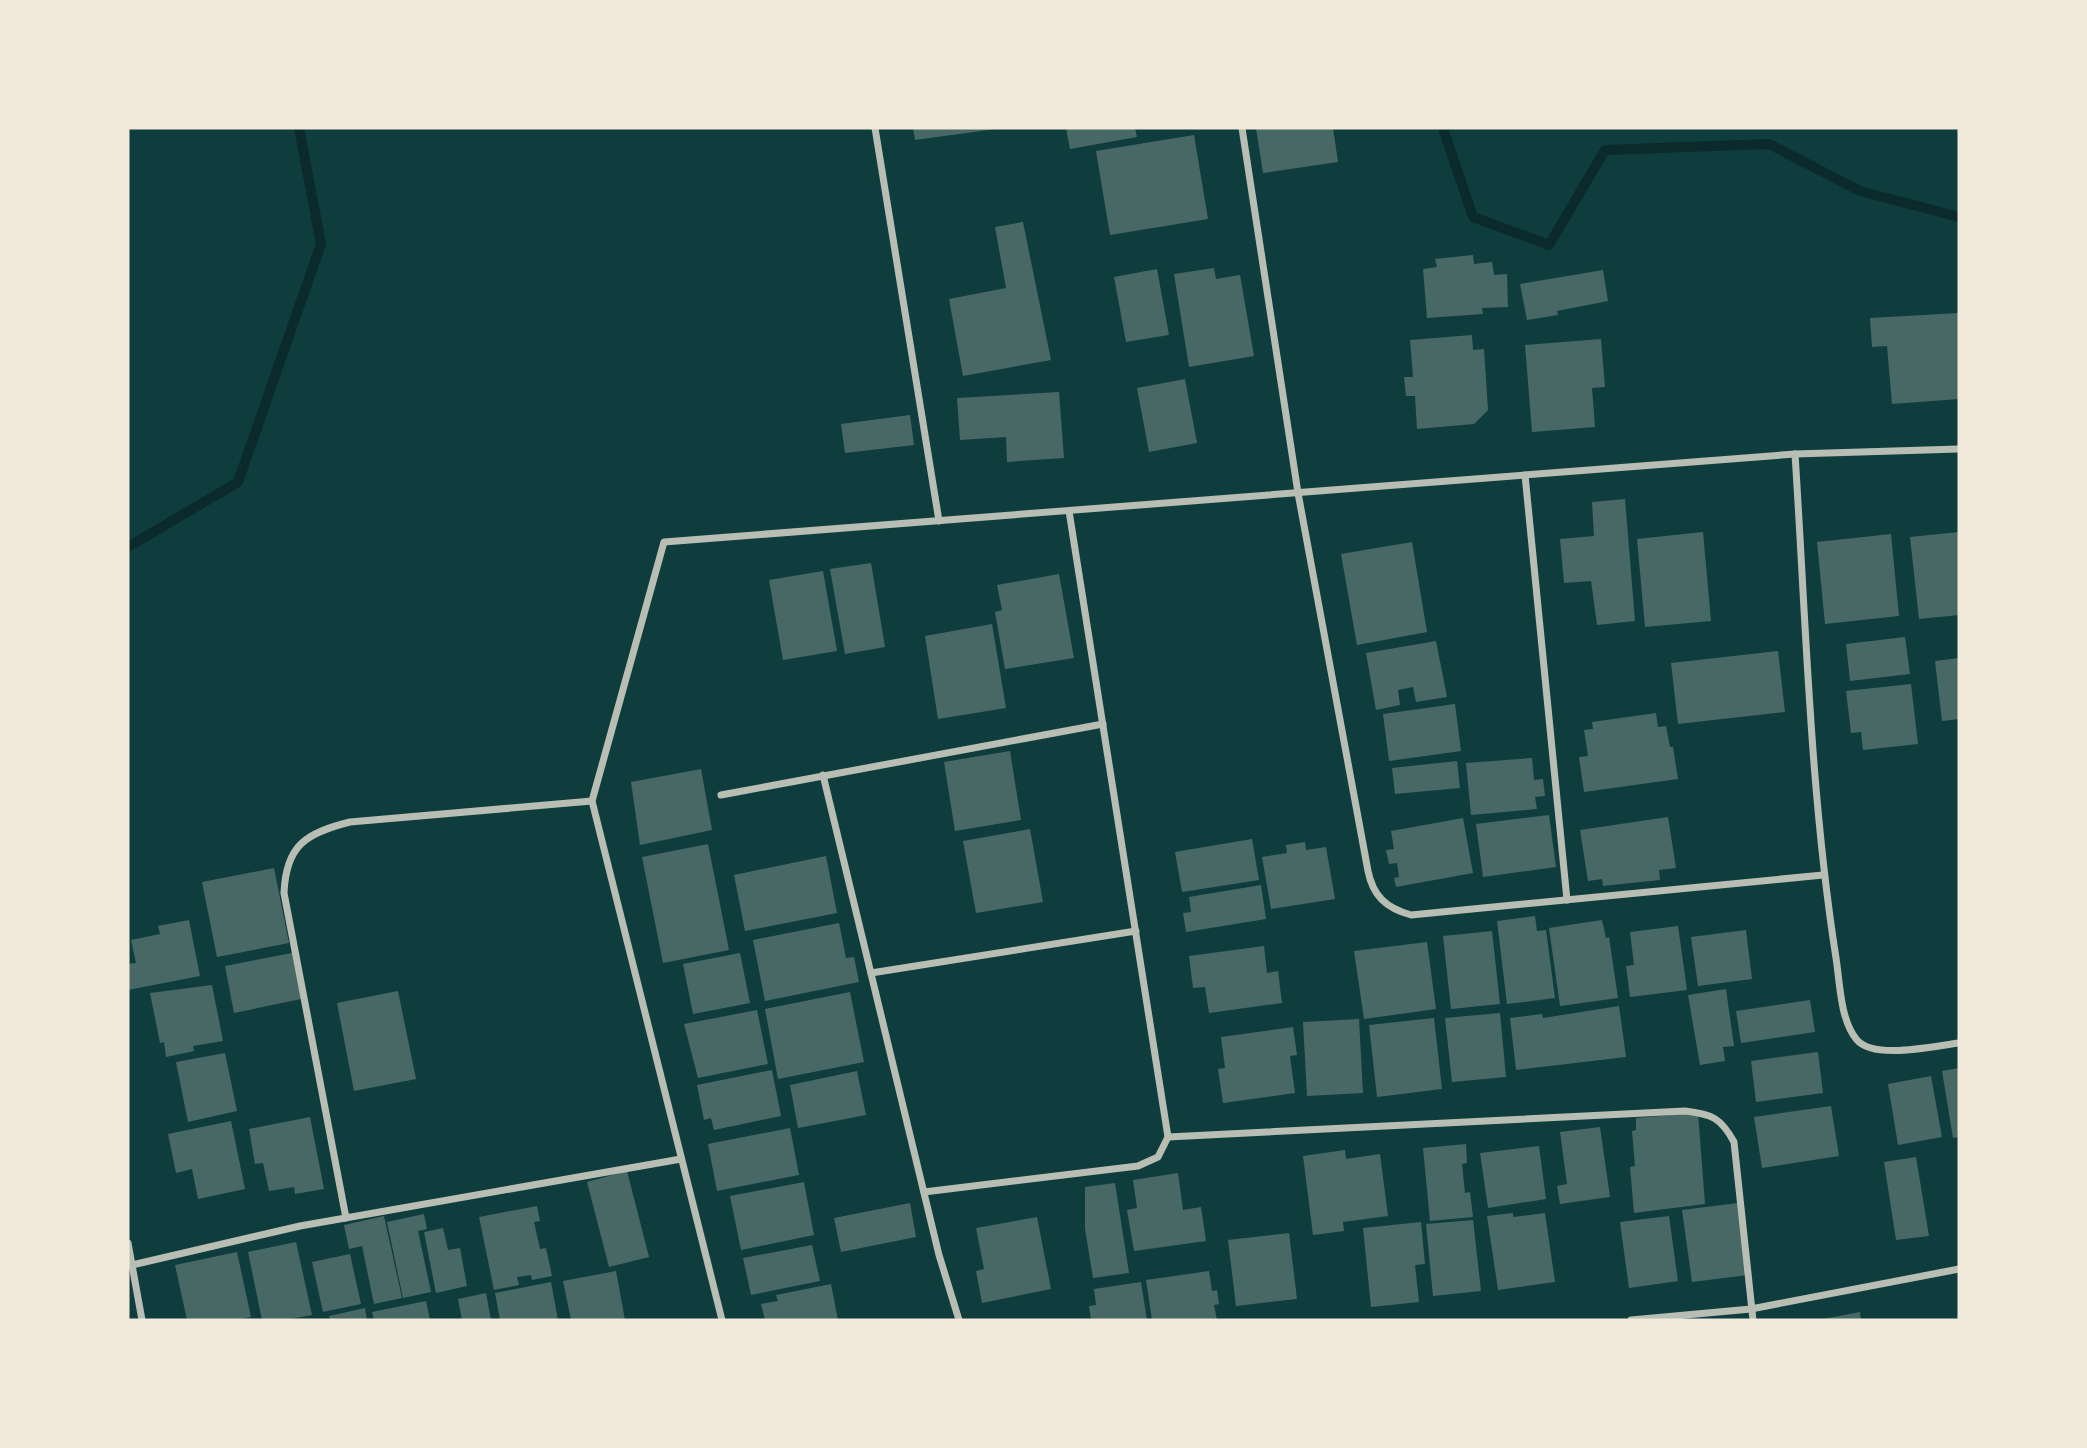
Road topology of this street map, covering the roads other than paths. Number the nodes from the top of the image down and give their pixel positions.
1 (875, 128) edge
2 (1242, 128) edge
3 (1959, 449) edge
4 (1796, 454) junction
5 (1525, 475) junction
6 (1298, 493) junction
7 (1069, 511) junction
8 (939, 520) junction
9 (1103, 724) junction
10 (823, 775) junction
11 (721, 795) dead end
12 (592, 801) junction
13 (1823, 875) junction
14 (1567, 900) junction
15 (1136, 931) junction
16 (871, 973) junction
17 (1959, 1044) edge
18 (1168, 1137) junction
19 (681, 1159) junction
20 (924, 1192) junction
21 (346, 1219) junction
22 (128, 1243) edge
23 (132, 1265) junction
24 (1959, 1269) edge
25 (1751, 1309) junction
26 (142, 1320) edge
27 (722, 1320) edge
28 (959, 1320) edge
29 (1631, 1320) edge
30 (1753, 1320) edge

1 - 8 street
2 - 6 street
3 - 4 street
4 - 5 street
4 - 13 street
5 - 6 street
5 - 14 street
6 - 7 street
6 - 14 street
7 - 8 street
7 - 9 street
8 - 12 street
9 - 10 street
9 - 15 street
10 - 11 street
10 - 16 street
12 - 19 street
12 - 21 street
13 - 14 street
13 - 17 street
15 - 16 street
15 - 18 street
16 - 20 street
18 - 20 street
18 - 25 street
19 - 21 street
19 - 27 street
20 - 28 street
21 - 23 street
22 - 23 street
23 - 26 street
24 - 25 street
25 - 29 street
25 - 30 street

